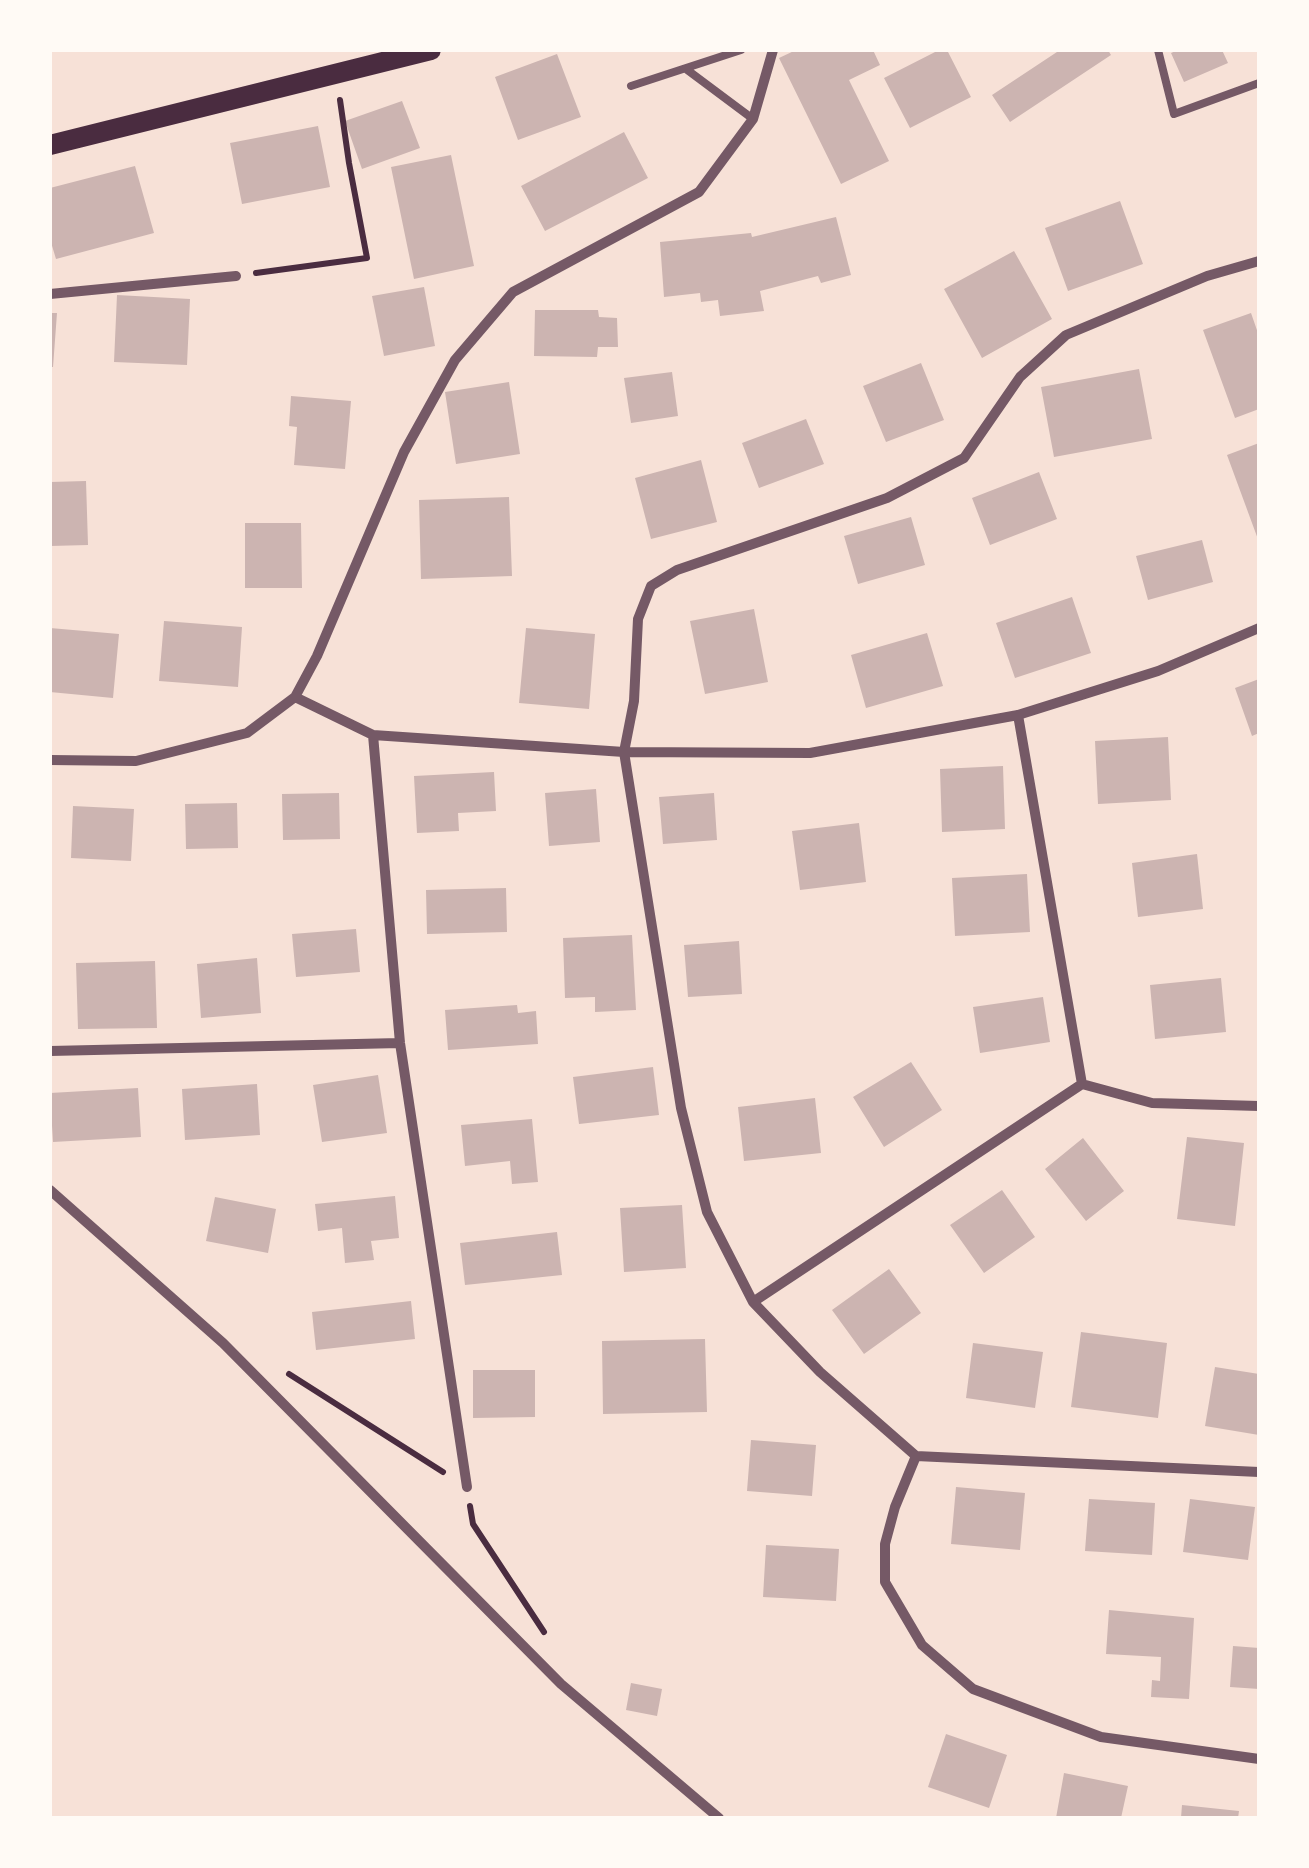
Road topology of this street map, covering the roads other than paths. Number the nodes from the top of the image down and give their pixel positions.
1 (431, 50) edge
2 (741, 50) edge
3 (773, 50) edge
4 (1158, 50) edge
5 (686, 68) junction
6 (1259, 84) edge
7 (631, 86) dead end
8 (752, 118) junction
9 (50, 145) edge
10 (1259, 261) edge
11 (236, 276) road end
12 (50, 294) edge
13 (1259, 628) edge
14 (295, 697) junction
15 (1018, 715) junction
16 (373, 735) junction
17 (624, 752) junction
18 (50, 760) edge
19 (400, 1043) junction
20 (50, 1052) edge
21 (1082, 1084) junction
22 (1259, 1106) edge
23 (50, 1190) edge
24 (753, 1302) junction
25 (916, 1456) junction
26 (1259, 1472) edge
27 (466, 1487) road end
28 (1259, 1758) edge
29 (719, 1818) edge

1 - 9 main road
2 - 5 lane
3 - 8 street
4 - 6 lane
5 - 7 lane
5 - 8 lane
8 - 14 street
10 - 17 street
11 - 12 street
13 - 15 street
14 - 16 street
14 - 18 street
15 - 17 street
15 - 21 street
16 - 17 street
16 - 19 street
17 - 24 street
19 - 20 street
19 - 27 street
21 - 22 street
21 - 24 street
23 - 29 street
24 - 25 street
25 - 26 street
25 - 28 street

